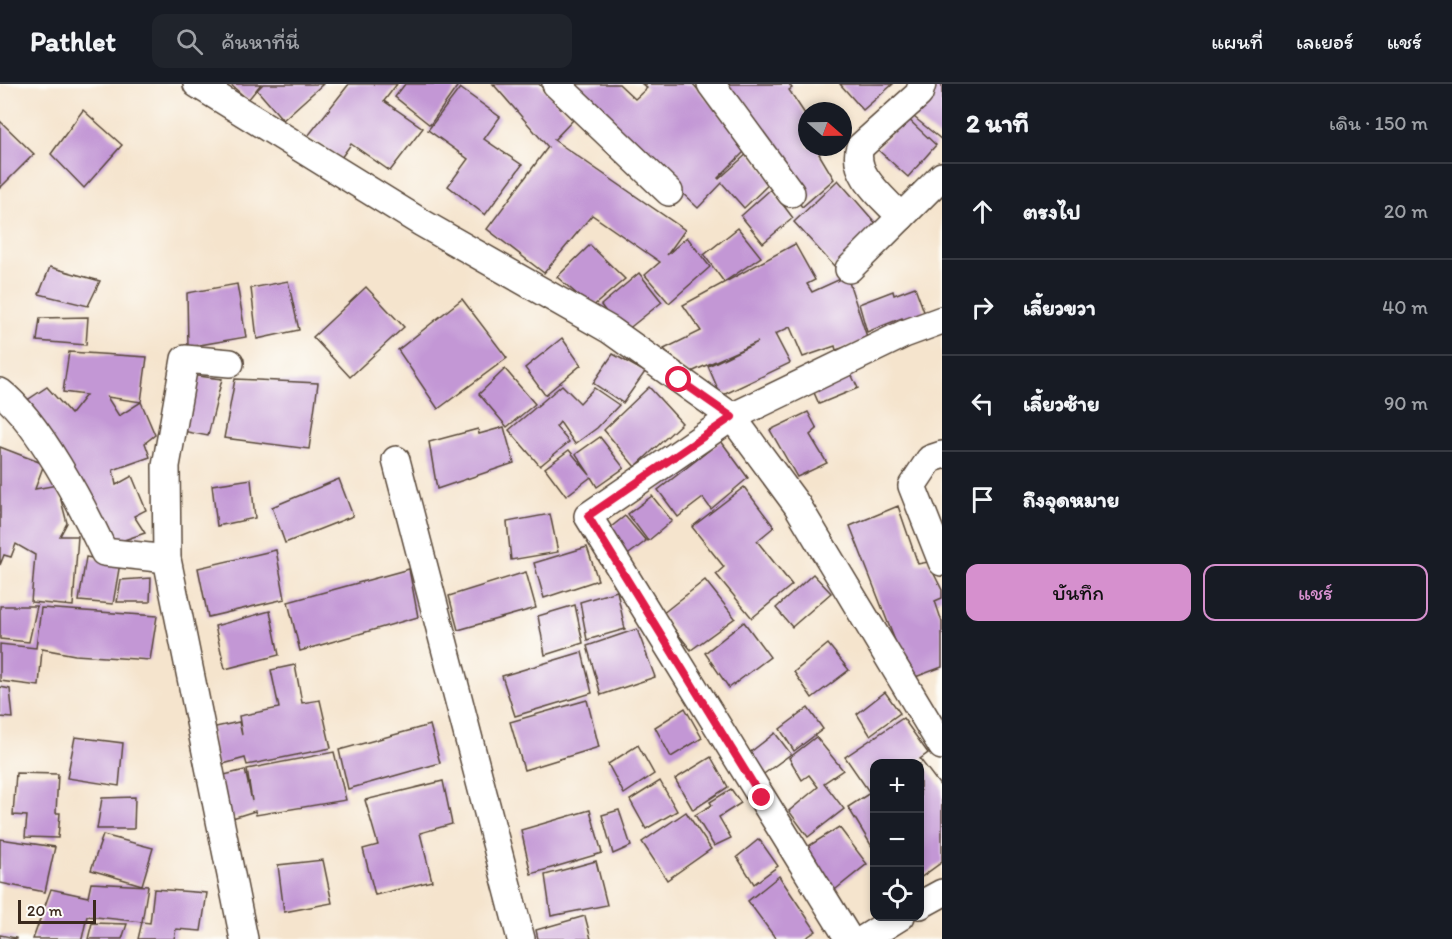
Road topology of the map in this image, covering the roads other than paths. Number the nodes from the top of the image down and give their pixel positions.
1 (197, 84) edge
2 (556, 84) edge
3 (711, 84) edge
4 (922, 84) edge
5 (942, 176) edge
6 (669, 192) dead end
7 (790, 193) dead end
8 (901, 217) junction
9 (849, 269) dead end
10 (942, 320) edge
11 (230, 363) dead end
12 (0, 392) edge
13 (732, 417) junction
14 (942, 455) edge
15 (396, 460) dead end
16 (167, 559) junction
17 (942, 562) edge
18 (942, 746) edge
19 (942, 893) edge
20 (924, 903) edge
21 (893, 921) edge
22 (244, 939) edge
23 (521, 939) edge
24 (849, 939) edge
25 (864, 939) edge

1 - 13 street
2 - 6 street
3 - 7 street
4 - 8 street
5 - 8 street
8 - 9 street
10 - 13 street
11 - 16 street
12 - 16 street
13 - 18 street
13 - 24 street
14 - 17 street
15 - 23 street
16 - 22 street
19 - 20 street
21 - 25 street

